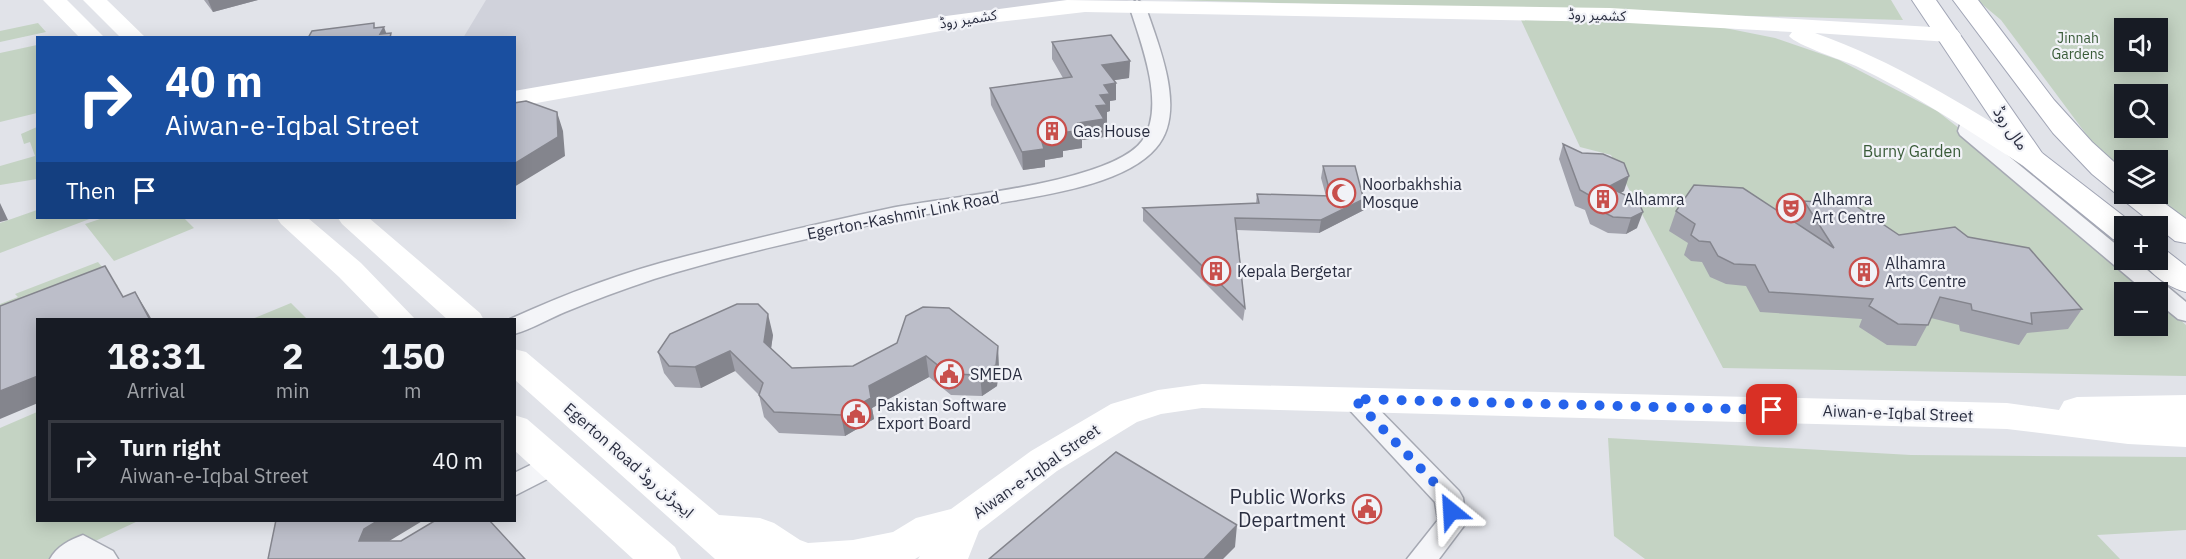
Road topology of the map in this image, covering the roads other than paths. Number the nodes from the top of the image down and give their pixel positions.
1 (54, 0) edge
2 (94, 0) edge
3 (1924, 0) edge
4 (1965, 0) edge
5 (1137, 5) junction
6 (1751, 22) junction
7 (1949, 35) junction
8 (92, 36) edge
9 (133, 36) edge
10 (516, 99) edge
11 (1970, 120) junction
12 (2032, 159) junction
13 (2114, 178) edge
14 (2147, 204) edge
15 (292, 219) edge
16 (352, 219) edge
17 (2114, 224) edge
18 (2186, 234) edge
19 (2168, 268) edge
20 (2186, 282) edge
21 (2186, 314) edge
22 (398, 318) edge
23 (466, 318) edge
24 (516, 325) edge
25 (516, 362) edge
26 (1354, 399) junction
27 (2186, 408) edge
28 (2007, 416) junction
29 (516, 430) edge
30 (2186, 434) edge
31 (553, 464) junction
32 (516, 485) edge
33 (962, 522) junction
34 (710, 530) junction
35 (891, 553) edge
36 (64, 559) edge
37 (103, 559) edge
38 (660, 559) edge
39 (742, 559) edge
40 (939, 559) edge
41 (1422, 559) edge

1 - 8 main road
2 - 9 main road
3 - 7 main road, مال روڈ
4 - 13 main road
5 - 6 main road, کشمیر روڈ
5 - 10 main road, کشمیر روڈ
5 - 24 street, Egerton-Kashmir Link Road
6 - 7 main road, کشمیر روڈ
6 - 11 main road, کشمیر روڈ
7 - 12 main road, مال روڈ
11 - 12 main road, کشمیر روڈ
11 - 21 street
12 - 17 main road, مال روڈ
14 - 18 main road
15 - 22 main road
16 - 23 main road
19 - 20 main road
25 - 34 main road, Egerton Road ایجرٹن روڈ
26 - 28 main road, Aiwan-e-Iqbal Street
26 - 33 main road, Aiwan-e-Iqbal Street
26 - 41 street
27 - 28 main road
28 - 30 main road, Aiwan-e-Iqbal Street
29 - 31 main road
31 - 32 street
31 - 38 main road
33 - 35 main road, Aiwan-e-Iqbal Street
33 - 40 main road, Aiwan-e-Iqbal Street
34 - 35 main road
34 - 39 main road, Egerton Road ایجرٹن روڈ
36 - 37 street

